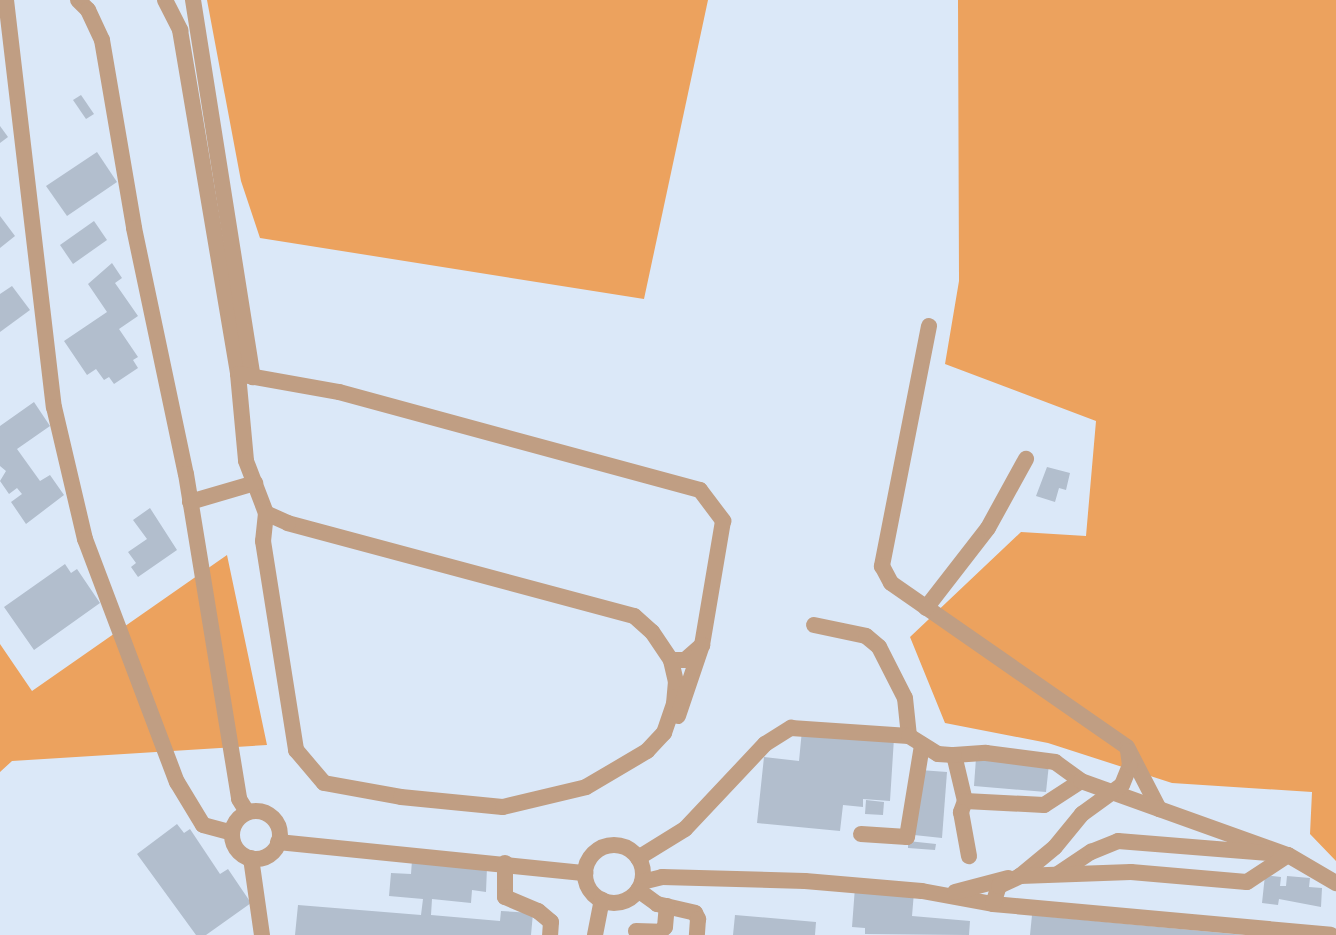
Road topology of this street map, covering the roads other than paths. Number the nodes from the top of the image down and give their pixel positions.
1 (6, 0) edge
2 (78, 0) edge
3 (165, 0) edge
4 (193, 0) edge
5 (929, 326) dead end
6 (245, 375) junction
7 (1026, 459) dead end
8 (255, 483) junction
9 (190, 502) junction
10 (266, 513) junction
11 (926, 608) junction
12 (814, 625) dead end
13 (702, 645) junction
14 (671, 660) junction
15 (664, 733) junction
16 (916, 741) junction
17 (1127, 747) junction
18 (954, 755) junction
19 (1081, 781) junction
20 (1112, 793) junction
21 (966, 801) junction
22 (1159, 809) junction
23 (247, 812) junction
24 (232, 833) junction
25 (861, 834) dead end
26 (278, 842) junction
27 (1288, 855) junction
28 (969, 856) dead end
29 (251, 858) junction
30 (638, 858) junction
31 (505, 863) junction
32 (585, 873) junction
33 (1058, 874) junction
34 (1014, 877) junction
35 (1336, 883) edge
36 (640, 886) junction
37 (922, 891) junction
38 (602, 900) junction
39 (993, 904) junction
40 (667, 906) junction
41 (636, 931) dead end
42 (262, 935) edge
43 (550, 935) edge
44 (595, 935) edge
45 (697, 935) edge
46 (1331, 935) edge

1 - 24 street
2 - 9 street
3 - 6 street
4 - 6 street
5 - 11 street
6 - 8 street
6 - 13 street
7 - 11 street
8 - 9 street
8 - 10 street
9 - 23 street
10 - 14 street
10 - 15 street
11 - 17 street
12 - 16 street
13 - 14 street
13 - 15 street
14 - 15 street
16 - 18 street
16 - 25 street
16 - 30 street
17 - 20 street
17 - 22 street
18 - 19 street
18 - 21 street
19 - 20 street
19 - 21 street
20 - 22 street
20 - 34 street
21 - 28 street
22 - 27 street
23 - 24 street
23 - 26 street
24 - 29 street
26 - 29 street
26 - 31 street
27 - 33 street
27 - 33 street
27 - 35 street
29 - 42 street
30 - 32 street
30 - 36 street
31 - 32 street
31 - 43 street
32 - 38 street
33 - 34 street
34 - 37 street
34 - 39 street
36 - 37 street
36 - 38 street
36 - 40 street
37 - 39 street
38 - 44 street
39 - 46 street
40 - 41 street
40 - 45 street

